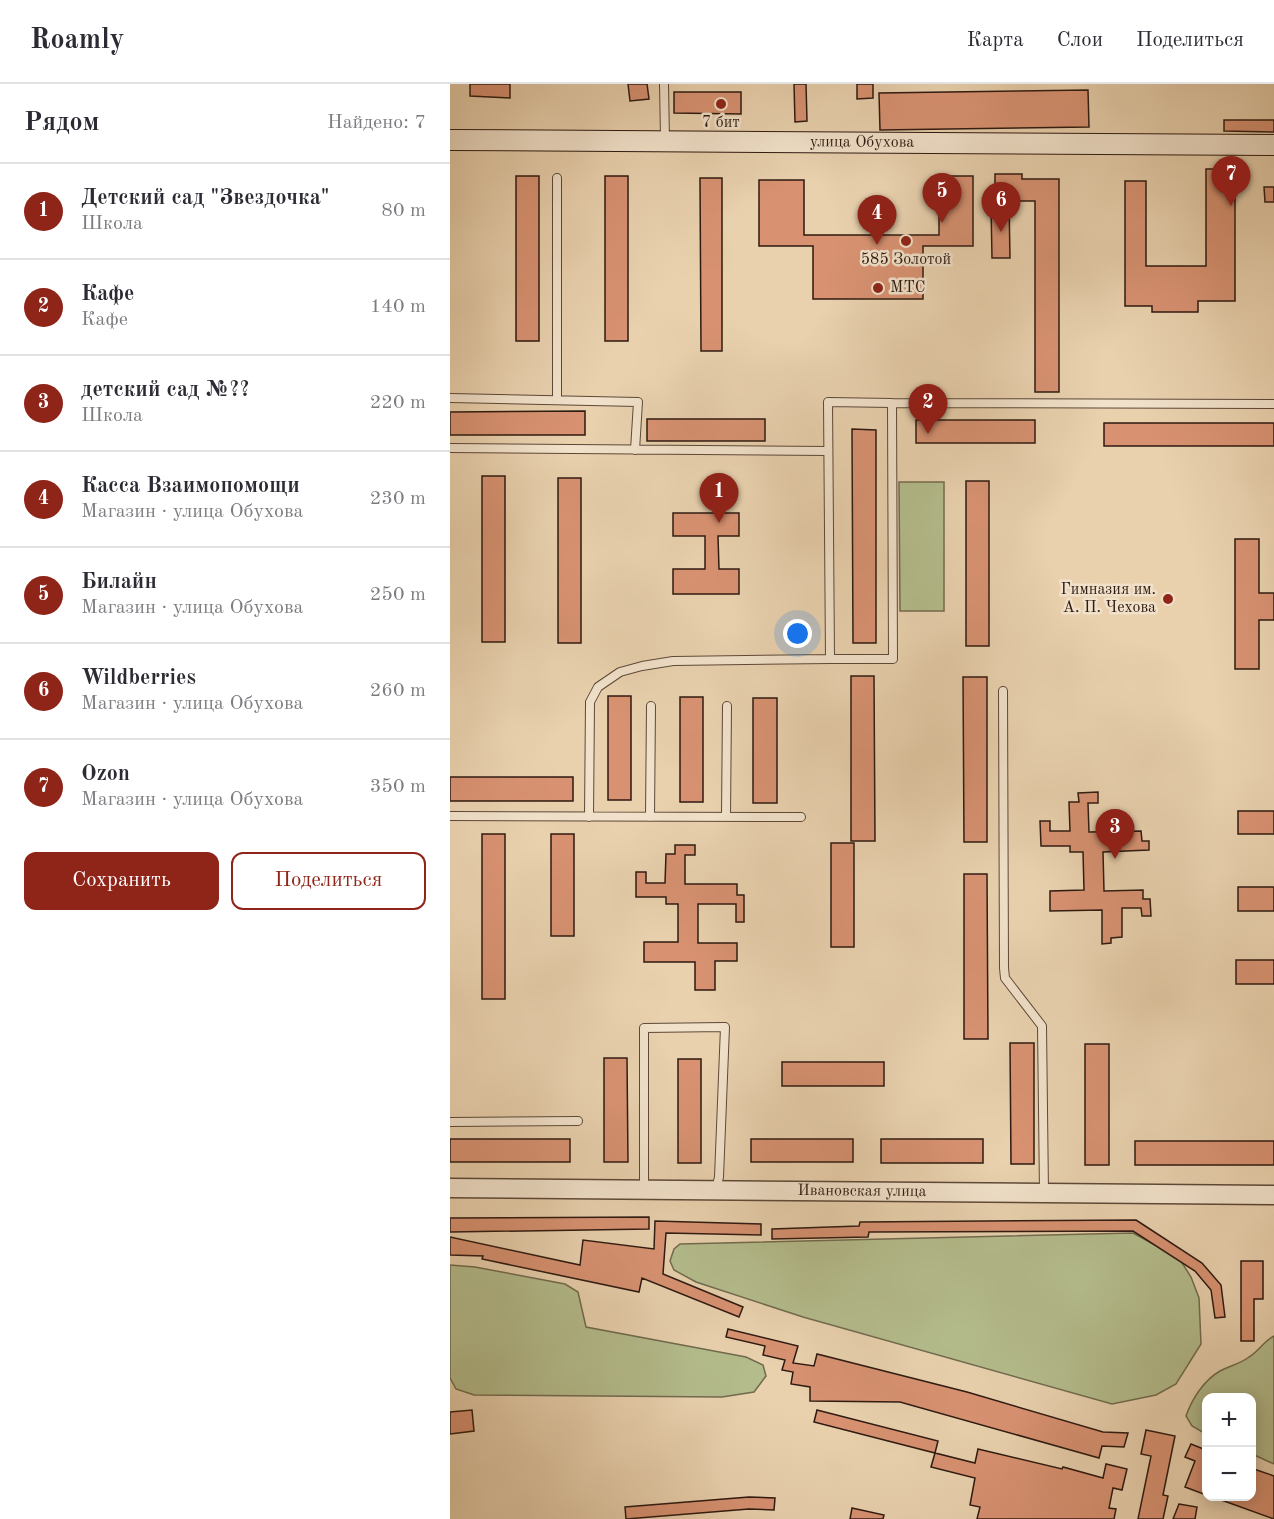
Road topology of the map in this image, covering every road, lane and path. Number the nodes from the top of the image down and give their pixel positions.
1 (664, 84) edge
2 (450, 140) edge
3 (665, 142) junction
4 (1274, 145) edge
5 (557, 178) dead end
6 (450, 398) edge
7 (557, 400) junction
8 (892, 403) junction
9 (1274, 404) edge
10 (450, 448) edge
11 (634, 450) junction
12 (828, 451) junction
13 (830, 659) junction
14 (1003, 691) dead end
15 (651, 706) dead end
16 (727, 706) dead end
17 (450, 816) edge
18 (589, 817) junction
19 (650, 817) junction
20 (726, 817) junction
21 (801, 818) dead end
22 (578, 1121) dead end
23 (450, 1122) edge
24 (450, 1188) edge
25 (644, 1190) junction
26 (716, 1190) junction
27 (1044, 1193) junction
28 (1274, 1195) edge

1 - 3 lane
2 - 3 main road, улица Обухова
3 - 4 main road, улица Обухова
5 - 7 lane
6 - 7 lane
7 - 11 lane
8 - 9 lane
8 - 12 lane
8 - 13 lane
10 - 11 lane
11 - 12 lane
12 - 13 lane
13 - 18 lane
14 - 27 lane
15 - 19 lane
16 - 20 lane
17 - 18 lane
18 - 19 lane
19 - 20 lane
20 - 21 lane
22 - 23 lane
24 - 25 street, Ивановская улица
25 - 26 street, Ивановская улица
25 - 26 lane
26 - 27 street, Ивановская улица
27 - 28 street, Ивановская улица

